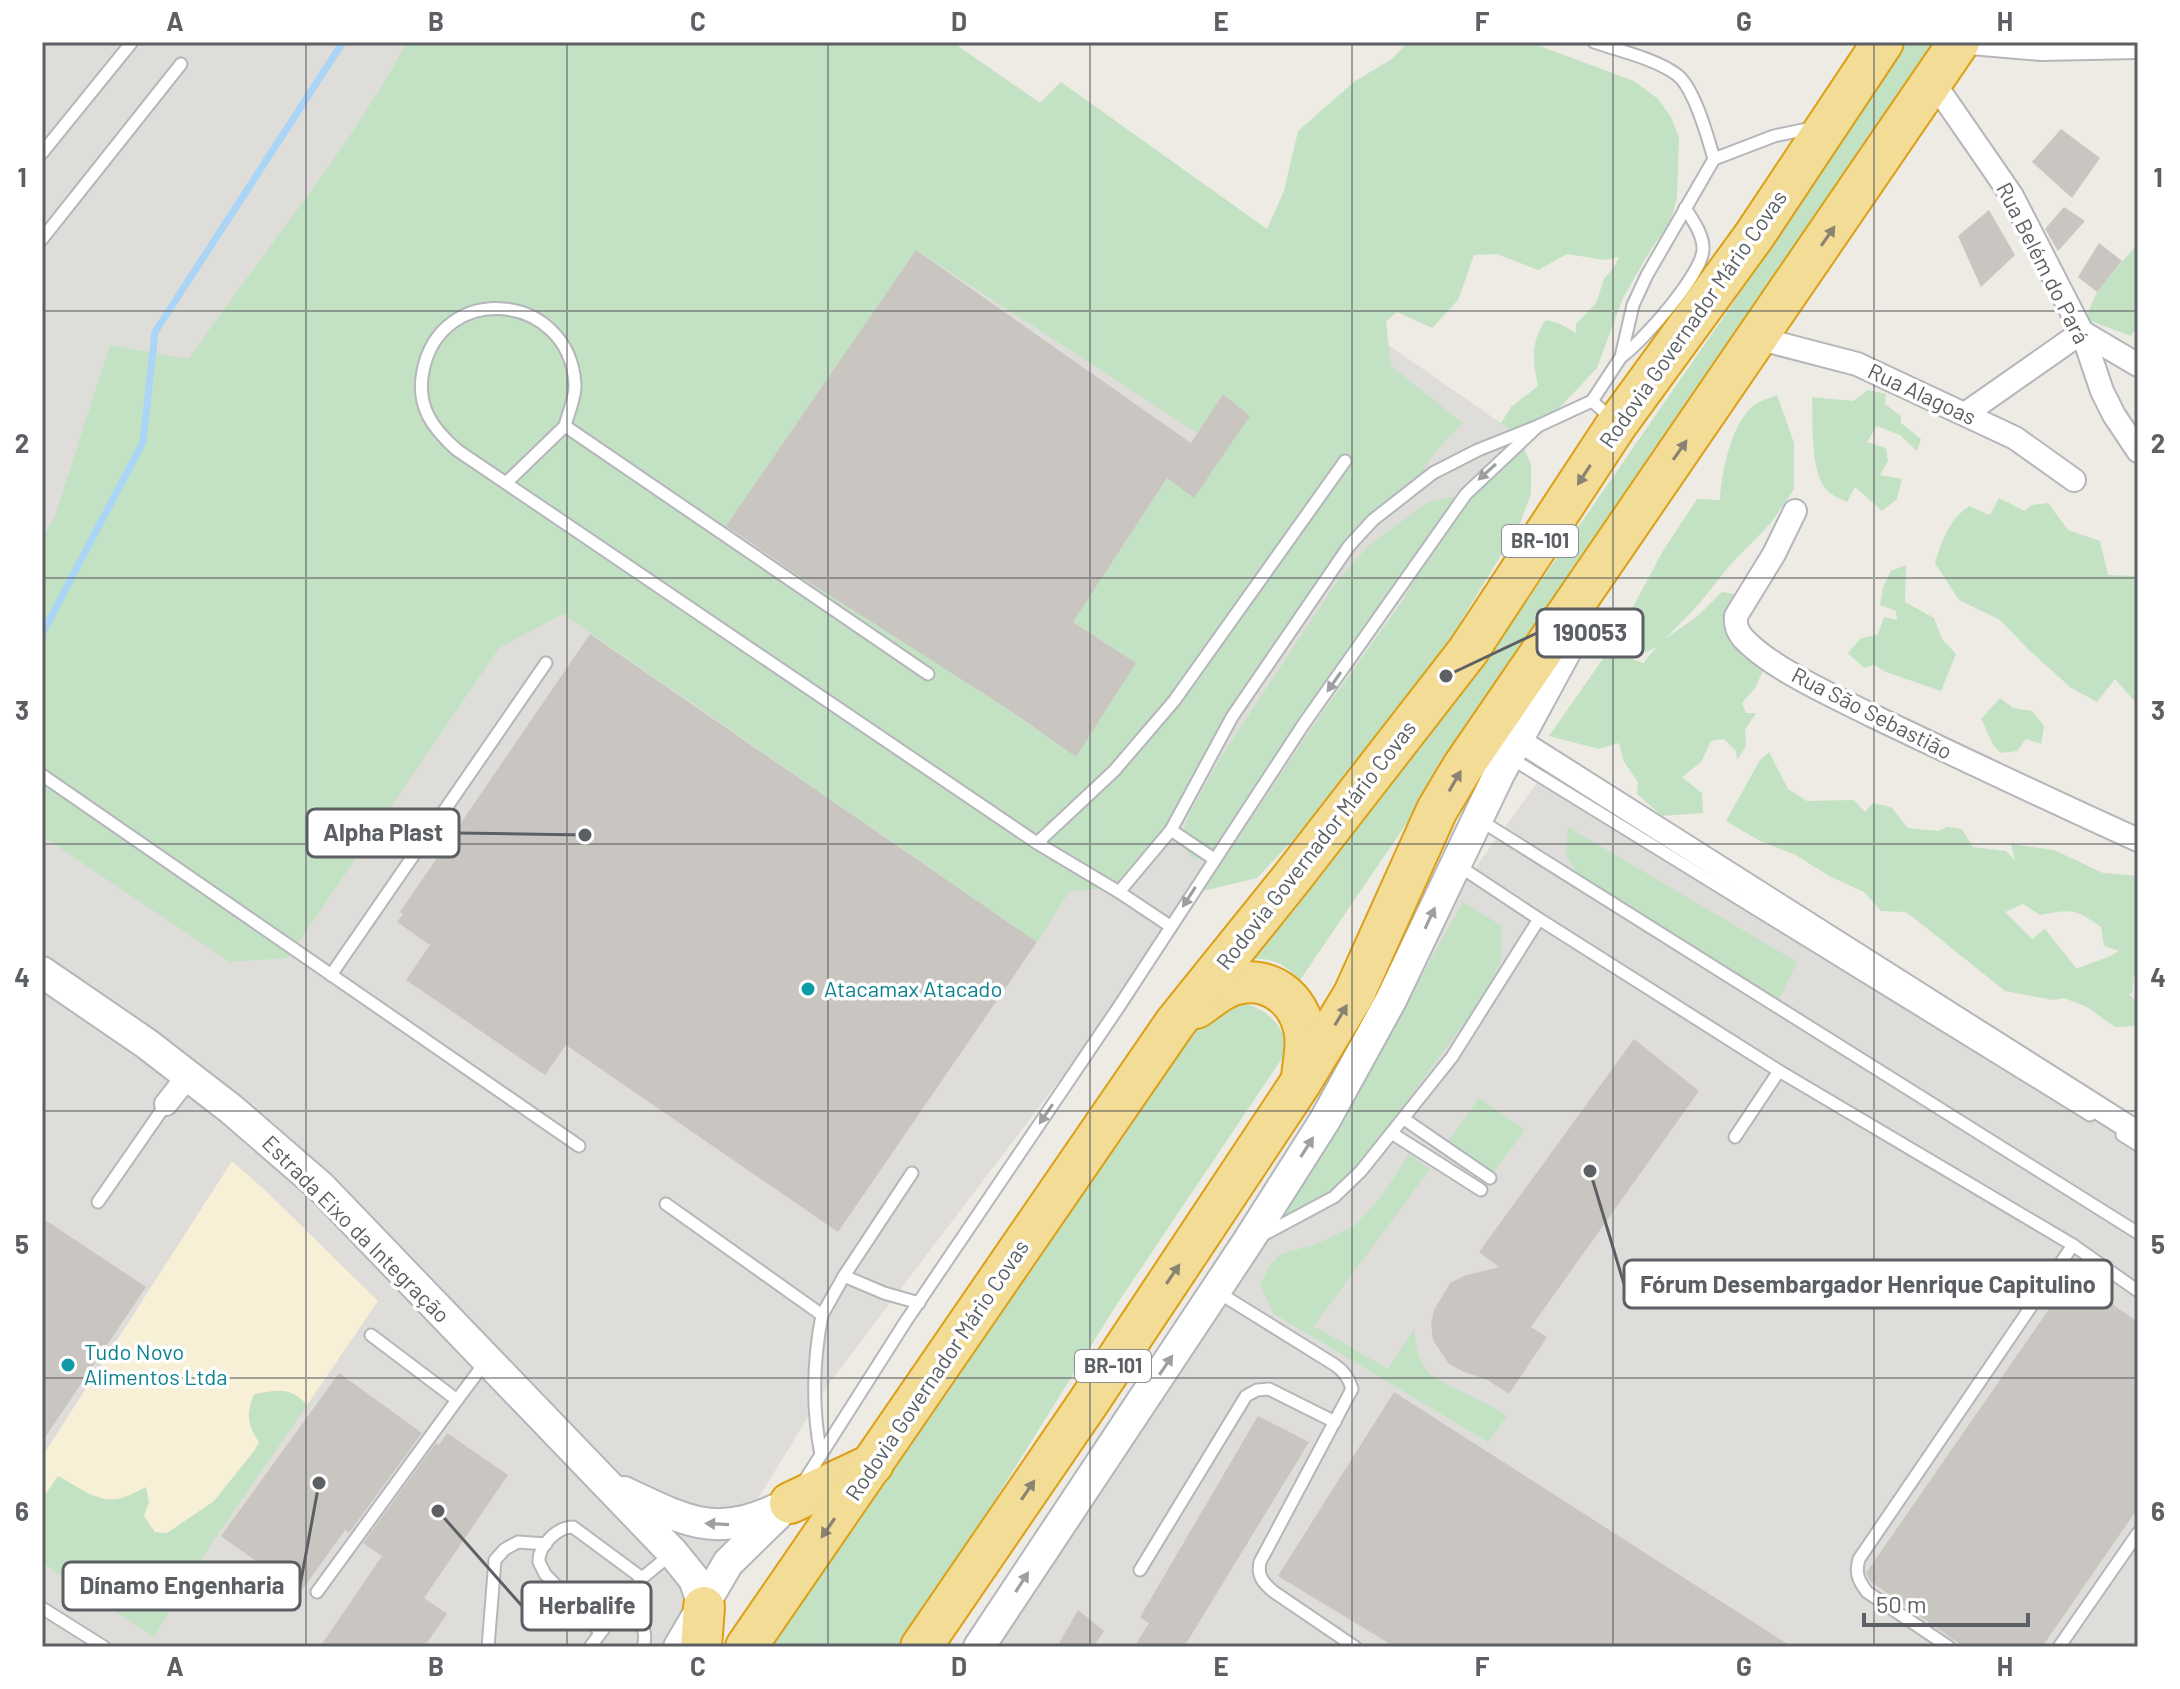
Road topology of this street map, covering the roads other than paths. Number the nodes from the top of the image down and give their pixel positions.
1 (132, 42) edge
2 (1594, 42) edge
3 (1883, 42) edge
4 (1959, 42) edge
5 (2138, 47) edge
6 (181, 64) dead end
7 (1934, 83) junction
8 (1826, 125) junction
9 (42, 153) edge
10 (1714, 159) junction
11 (1685, 208) junction
12 (42, 239) edge
13 (2082, 332) junction
14 (1757, 338) junction
15 (1621, 357) junction
16 (2138, 365) edge
17 (1605, 413) junction
18 (1965, 414) junction
19 (565, 426) junction
20 (1538, 426) junction
21 (2138, 451) edge
22 (1345, 461) dead end
23 (2074, 480) dead end
24 (507, 482) junction
25 (1795, 511) dead end
26 (1619, 537) junction
27 (546, 663) dead end
28 (928, 674) dead end
29 (1513, 748) junction
30 (42, 775) edge
31 (1478, 818) junction
32 (1171, 830) junction
33 (2138, 840) edge
34 (1037, 843) junction
35 (1214, 859) junction
36 (1456, 864) junction
37 (1119, 892) junction
38 (1539, 919) junction
39 (1170, 926) junction
40 (42, 972) edge
41 (331, 975) junction
42 (1175, 1023) junction
43 (1779, 1071) junction
44 (188, 1076) junction
45 (1301, 1082) junction
46 (166, 1104) joint
47 (1404, 1119) junction
48 (2138, 1133) edge
49 (1393, 1134) junction
50 (1735, 1137) dead end
51 (1443, 1145) junction
52 (2138, 1145) edge
53 (579, 1146) dead end
54 (1433, 1159) junction
55 (912, 1173) dead end
56 (1490, 1178) dead end
57 (1481, 1190) dead end
58 (98, 1202) dead end
59 (666, 1204) dead end
60 (2138, 1233) edge
61 (1247, 1243) junction
62 (2073, 1245) junction
63 (844, 1276) junction
64 (1216, 1290) junction
65 (2138, 1291) edge
66 (919, 1303) junction
67 (822, 1315) junction
68 (371, 1335) dead end
69 (488, 1359) junction
70 (457, 1400) junction
71 (1335, 1422) junction
72 (821, 1455) junction
73 (873, 1464) junction
74 (608, 1484) junction
75 (790, 1503) junction
76 (2138, 1533) edge
77 (546, 1544) junction
78 (673, 1553) junction
79 (1140, 1570) dead end
80 (642, 1578) junction
81 (317, 1592) dead end
82 (623, 1602) junction
83 (704, 1607) junction
84 (42, 1608) edge
85 (600, 1632) junction
86 (104, 1647) edge
87 (488, 1647) edge
88 (590, 1647) edge
89 (643, 1647) edge
90 (679, 1647) edge
91 (701, 1647) edge
92 (746, 1647) edge
93 (921, 1647) edge
94 (979, 1647) edge
95 (1355, 1647) edge
96 (1949, 1647) edge
97 (2059, 1647) edge

1 - 9 lane
2 - 10 lane
3 - 8 highway, Rodovia Governador Mário Covas / BR-101
4 - 5 street
4 - 7 highway, BR-101
6 - 12 lane
7 - 13 street, Rua Belém do Pará
14 -> 7 highway, BR-101
8 - 10 lane
8 - 17 highway, Rodovia Governador Mário Covas / BR-101
10 - 11 lane
11 - 15 lane
11 - 15 lane
13 - 16 street
13 - 18 street
13 - 21 street, Rua Belém do Pará
14 - 18 street, Rua Alagoas
26 -> 14 highway, BR-101
15 - 17 lane
17 - 20 lane
17 -> 42 highway, Rodovia Governador Mário Covas / BR-101
18 - 23 street, Rua Alagoas
19 - 24 lane
19 - 24 lane
19 - 28 lane
20 - 32 lane
20 -> 35 lane
22 - 34 lane
24 - 34 lane
25 - 33 street, Rua São Sebastião
26 - 29 main road
45 -> 26 highway, BR-101
27 - 41 lane
29 - 31 main road
29 - 48 street
29 - 52 lane
30 - 41 lane
31 - 36 main road
31 - 60 lane
32 - 35 lane
32 - 37 lane
34 - 37 lane
35 -> 39 lane
36 - 38 lane
61 -> 36 main road
37 - 39 lane
38 - 43 lane
38 - 47 lane
39 -> 66 lane
40 - 44 main road, Estrada Eixo da Integração
41 - 53 lane
42 - 45 highway
42 - 73 highway, Rodovia Governador Mário Covas / BR-101
43 - 50 lane
43 - 62 lane
44 - 46 street
44 - 69 main road, Estrada Eixo da Integração
93 -> 45 highway, BR-101
46 - 58 lane
47 - 49 lane
47 - 51 lane
49 - 54 lane
49 - 61 lane
51 - 54 lane
51 - 56 lane
54 - 57 lane
55 - 63 lane
59 - 67 lane
61 - 64 main road
62 - 65 lane
62 - 96 lane
63 - 66 lane
63 - 67 lane
64 - 71 lane
94 -> 64 main road
66 - 72 lane
67 - 72 lane
68 - 70 lane
69 - 70 lane
69 - 74 main road, Estrada Eixo da Integração
70 - 81 lane
71 - 79 lane
71 - 95 lane
72 - 75 lane
73 - 75 highway
73 -> 92 highway, Rodovia Governador Mário Covas / BR-101
75 -> 74 main road, Estrada Eixo da Integração
74 - 78 main road, Estrada Eixo da Integração
75 - 83 main road
76 - 97 lane
77 - 80 lane
77 - 85 lane
77 - 87 lane
78 - 80 lane
78 - 83 main road, Estrada Eixo da Integração
80 - 82 lane
82 - 85 lane
82 - 89 lane
83 - 90 main road
83 - 91 highway
84 - 86 lane
85 - 88 lane

